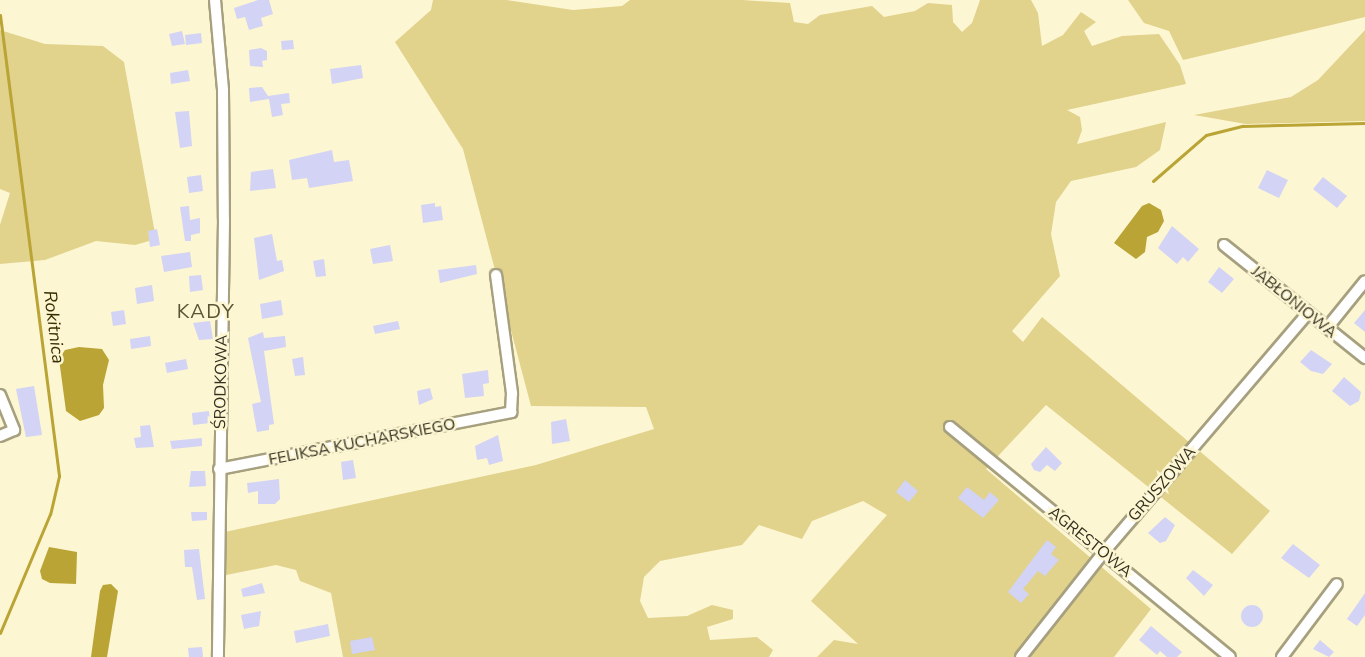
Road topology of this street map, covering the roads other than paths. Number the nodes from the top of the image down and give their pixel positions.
1 (215, 0) edge
2 (1224, 245) dead end
3 (496, 274) dead end
4 (1365, 281) edge
5 (1308, 314) junction
6 (1327, 328) junction
7 (1365, 358) edge
8 (0, 395) edge
9 (950, 427) dead end
10 (0, 436) edge
11 (219, 469) junction
12 (1103, 553) junction
13 (1337, 584) dead end
14 (218, 657) edge
15 (1021, 657) edge
16 (1230, 657) edge
17 (1282, 657) edge

1 - 11 street, ŚRODKOWA
2 - 5 street, JABŁONIOWA
3 - 11 street, FELIKSA KUCHARSKIEGO
4 - 6 street
5 - 6 street, JABŁONIOWA
5 - 12 street, GRUSZOWA
6 - 7 street, JABŁONIOWA
8 - 10 street
9 - 12 street, AGRESTOWA
11 - 14 street, ŚRODKOWA
12 - 15 street, GRUSZOWA
12 - 16 street, AGRESTOWA
13 - 17 street

